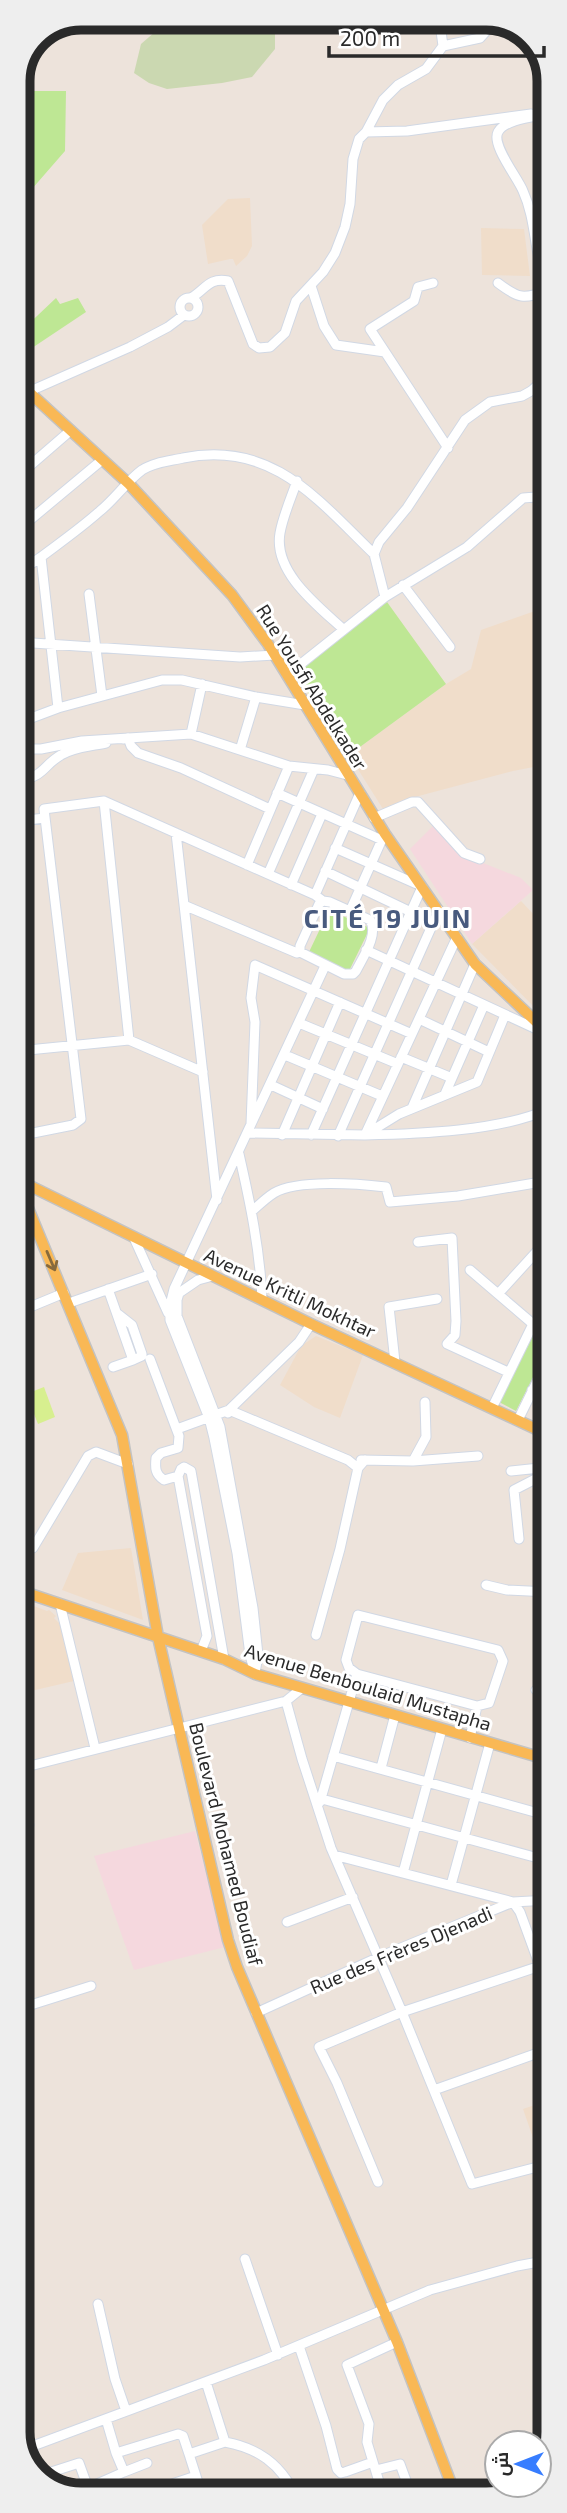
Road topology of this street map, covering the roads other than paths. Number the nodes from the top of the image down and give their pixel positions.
1 (440, 30) edge
2 (487, 30) edge
3 (443, 46) junction
4 (537, 114) edge
5 (537, 117) edge
6 (366, 132) junction
7 (537, 238) edge
8 (433, 283) dead end
9 (498, 283) dead end
10 (311, 286) junction
11 (537, 294) edge
12 (195, 297) junction
13 (181, 315) junction
14 (385, 352) junction
15 (537, 385) edge
16 (30, 391) edge
17 (30, 394) edge
18 (70, 431) junction
19 (448, 448) junction
20 (102, 460) junction
21 (30, 466) edge
22 (297, 481) junction
23 (129, 484) junction
24 (537, 497) edge
25 (30, 520) edge
26 (374, 554) junction
27 (41, 557) junction
28 (30, 565) edge
29 (403, 585) junction
30 (89, 594) dead end
31 (385, 597) junction
32 (343, 629) junction
33 (30, 643) edge
34 (51, 645) junction
35 (450, 647) dead end
36 (96, 648) junction
37 (275, 656) junction
38 (287, 675) junction
39 (202, 684) junction
40 (102, 696) junction
41 (256, 697) junction
42 (305, 705) junction
43 (58, 708) junction
44 (30, 718) edge
45 (191, 734) junction
46 (128, 738) junction
47 (30, 749) edge
48 (240, 750) junction
49 (289, 766) junction
50 (314, 769) junction
51 (347, 775) junction
52 (30, 778) edge
53 (277, 793) junction
54 (360, 793) junction
55 (104, 801) junction
56 (300, 804) junction
57 (270, 809) junction
58 (322, 814) junction
59 (45, 818) junction
60 (374, 818) junction
61 (30, 820) edge
62 (346, 824) junction
63 (176, 833) junction
64 (383, 837) junction
65 (335, 848) junction
66 (480, 859) dead end
67 (371, 864) junction
68 (247, 865) junction
69 (325, 872) junction
70 (268, 874) junction
71 (291, 884) junction
72 (422, 886) junction
73 (361, 888) junction
74 (319, 898) junction
75 (186, 906) junction
76 (439, 910) junction
77 (351, 911) junction
78 (411, 912) junction
79 (457, 937) junction
80 (366, 950) junction
81 (300, 952) junction
82 (389, 961) junction
83 (475, 964) junction
84 (325, 966) junction
85 (411, 972) junction
86 (436, 983) junction
87 (314, 991) junction
88 (460, 994) junction
89 (340, 1002) junction
90 (484, 1005) junction
91 (366, 1013) junction
92 (537, 1014) edge
93 (505, 1015) junction
94 (419, 1019) junction
95 (533, 1020) junction
96 (299, 1023) junction
97 (388, 1023) junction
98 (537, 1024) edge
99 (537, 1029) edge
100 (444, 1031) junction
101 (325, 1034) junction
102 (412, 1034) junction
103 (129, 1040) junction
104 (468, 1042) junction
105 (352, 1045) junction
106 (72, 1046) junction
107 (30, 1050) edge
108 (489, 1052) junction
109 (285, 1055) junction
110 (374, 1055) junction
111 (399, 1060) junction
112 (312, 1066) junction
113 (428, 1068) junction
114 (203, 1072) junction
115 (337, 1077) junction
116 (452, 1078) junction
117 (271, 1085) junction
118 (360, 1087) junction
119 (445, 1094) junction
120 (382, 1096) junction
121 (298, 1097) junction
122 (412, 1108) junction
123 (323, 1109) junction
124 (537, 1113) edge
125 (249, 1131) junction
126 (30, 1134) edge
127 (282, 1135) junction
128 (365, 1135) junction
129 (311, 1136) junction
130 (338, 1136) junction
131 (239, 1154) junction
132 (537, 1183) edge
133 (30, 1188) edge
134 (217, 1202) junction
135 (252, 1210) junction
136 (30, 1225) edge
137 (134, 1238) junction
138 (418, 1242) dead end
139 (537, 1251) edge
140 (190, 1265) junction
141 (470, 1270) dead end
142 (152, 1274) junction
143 (214, 1276) junction
144 (108, 1289) junction
145 (179, 1293) junction
146 (498, 1294) junction
147 (66, 1298) junction
148 (261, 1299) junction
149 (437, 1299) dead end
150 (30, 1308) edge
151 (170, 1320) junction
152 (537, 1323) edge
153 (311, 1324) junction
154 (533, 1324) junction
155 (150, 1359) dead end
156 (395, 1362) junction
157 (113, 1367) dead end
158 (508, 1372) junction
159 (537, 1380) edge
160 (532, 1390) junction
161 (537, 1392) edge
162 (425, 1402) dead end
163 (492, 1408) junction
164 (229, 1409) junction
165 (212, 1417) junction
166 (517, 1420) junction
167 (220, 1427) junction
168 (177, 1429) junction
169 (537, 1429) edge
170 (478, 1456) dead end
171 (413, 1461) junction
172 (128, 1464) junction
173 (361, 1464) junction
174 (537, 1470) edge
175 (511, 1471) dead end
176 (178, 1476) junction
177 (537, 1476) edge
178 (519, 1539) dead end
179 (30, 1548) edge
180 (486, 1585) dead end
181 (537, 1591) edge
182 (30, 1594) edge
183 (60, 1604) junction
184 (316, 1635) dead end
185 (158, 1637) junction
186 (201, 1651) junction
187 (224, 1659) junction
188 (255, 1674) junction
189 (357, 1674) junction
190 (302, 1688) junction
191 (286, 1700) junction
192 (348, 1701) junction
193 (477, 1706) junction
194 (395, 1715) junction
195 (179, 1727) junction
196 (442, 1729) junction
197 (470, 1738) junction
198 (490, 1743) junction
199 (94, 1748) junction
200 (333, 1756) junction
201 (537, 1757) edge
202 (30, 1766) edge
203 (381, 1768) junction
204 (427, 1781) junction
205 (475, 1795) junction
206 (320, 1803) junction
207 (537, 1813) edge
208 (415, 1824) junction
209 (464, 1838) junction
210 (334, 1855) junction
211 (537, 1858) edge
212 (403, 1873) junction
213 (451, 1885) junction
214 (353, 1897) junction
215 (537, 1901) edge
216 (513, 1902) junction
217 (287, 1922) dead end
218 (537, 1947) edge
219 (379, 1957) junction
220 (537, 1967) edge
221 (91, 1986) dead end
222 (30, 2005) edge
223 (402, 2012) junction
224 (256, 2013) junction
225 (537, 2053) edge
226 (434, 2090) junction
227 (537, 2167) edge
228 (378, 2182) dead end
229 (245, 2259) dead end
230 (537, 2262) edge
231 (98, 2304) dead end
232 (383, 2309) junction
233 (397, 2342) junction
234 (299, 2346) junction
235 (278, 2355) junction
236 (206, 2382) junction
237 (126, 2411) junction
238 (106, 2418) junction
239 (225, 2442) junction
240 (32, 2446) edge
241 (116, 2453) junction
242 (188, 2454) junction
243 (147, 2463) dead end
244 (375, 2466) junction
245 (124, 2472) junction
246 (52, 2474) edge
247 (196, 2476) junction
248 (110, 2479) junction
249 (87, 2483) edge
250 (97, 2483) edge
251 (111, 2483) edge
252 (175, 2483) edge
253 (198, 2483) edge
254 (288, 2483) edge
255 (378, 2483) edge
256 (407, 2483) edge
257 (451, 2483) edge

1 - 3 street
2 - 3 street
3 - 6 street
4 - 6 street
5 - 7 street
6 - 10 street
8 - 14 street
9 - 11 street
10 - 12 street
10 - 14 street
12 - 13 street
12 - 13 street
13 - 16 street
14 - 19 street
15 - 19 street
17 - 18 main road, Rue Yousfi Abdelkader
18 - 20 main road, Rue Yousfi Abdelkader
18 - 21 street
19 - 26 street
20 - 23 main road, Rue Yousfi Abdelkader
20 - 25 street
22 - 23 street
22 - 26 street
22 - 32 street
23 - 27 street
23 - 37 main road, Rue Yousfi Abdelkader
24 - 29 street
26 - 31 street
27 - 28 street
27 - 34 street
29 - 31 street
29 - 35 street
30 - 36 street
31 - 32 street
32 - 38 street
33 - 34 street
34 - 36 street
34 - 43 street
36 - 37 street
36 - 40 street
37 - 38 main road, Rue Yousfi Abdelkader
38 - 42 main road, Rue Yousfi Abdelkader
39 - 40 street
39 - 41 street
39 - 45 street
40 - 43 street
41 - 42 street
41 - 48 street
42 - 51 main road, Rue Yousfi Abdelkader
43 - 44 street
45 - 46 street
45 - 48 street
46 - 47 street
46 - 52 street
46 - 57 street
48 - 49 street
49 - 50 street
49 - 53 street
50 - 51 street
50 - 56 street
51 - 54 main road, Rue Yousfi Abdelkader
53 - 56 street
53 - 57 street
54 - 60 main road, Rue Yousfi Abdelkader
54 - 62 street
55 - 59 street
55 - 63 street
55 - 103 street
56 - 58 street
56 - 70 street
57 - 68 street
58 - 62 street
58 - 71 street
59 - 61 street
59 - 106 street
60 - 64 main road, Rue Yousfi Abdelkader
60 - 66 street
62 - 64 street
62 - 65 street
63 - 68 street
63 - 75 street
64 - 67 street
64 - 72 main road, Rue Yousfi Abdelkader
65 - 67 street
65 - 69 street
67 - 72 street
67 - 73 street
68 - 70 street
69 - 73 street
69 - 74 street
70 - 71 street
71 - 74 street
72 - 76 main road, Rue Yousfi Abdelkader
72 - 78 street
73 - 77 street
73 - 78 street
74 - 77 street
74 - 81 street
75 - 81 street
75 - 114 street
76 - 79 main road, Rue Yousfi Abdelkader
76 - 85 street
77 - 80 street
78 - 82 street
79 - 83 main road, Rue Yousfi Abdelkader
79 - 86 street
80 - 82 street
80 - 84 street
81 - 84 street
82 - 85 street
82 - 91 street
83 - 88 street
83 - 95 main road, Rue Yousfi Abdelkader
84 - 87 street
85 - 86 street
85 - 97 street
86 - 88 street
86 - 94 street
87 - 89 street
87 - 96 street
87 - 125 street
88 - 90 street
88 - 100 street
89 - 91 street
89 - 101 street
90 - 93 street
90 - 104 street
91 - 97 street
91 - 105 street
92 - 95 street
93 - 99 street
93 - 108 street
94 - 100 street
94 - 102 street
95 - 98 main road, Rue Yousfi Abdelkader
96 - 101 street
96 - 109 street
97 - 102 street
97 - 110 street
100 - 104 street
100 - 113 street
101 - 105 street
101 - 112 street
102 - 111 street
103 - 106 street
103 - 114 street
104 - 108 street
104 - 116 street
105 - 110 street
105 - 115 street
106 - 107 street
106 - 126 street
108 - 119 street
109 - 112 street
109 - 117 street
110 - 111 street
110 - 118 street
111 - 113 street
111 - 120 street
112 - 115 street
112 - 121 street
113 - 116 street
113 - 122 street
114 - 134 street
115 - 118 street
115 - 123 street
116 - 119 street
117 - 121 street
117 - 125 street
118 - 120 street
118 - 130 street
119 - 122 street
120 - 128 street
121 - 123 street
121 - 127 street
122 - 128 street
123 - 129 street
124 - 128 street
125 - 127 street
125 - 131 street
127 - 129 street
128 - 130 street
129 - 130 street
131 - 134 street
131 - 135 street
132 - 135 street
133 - 137 main road, Avenue Kritli Mokhtar
134 - 140 street
135 - 148 street
136 -> 147 main road, Boulevard Mohamed Boudiaf
137 - 140 main road, Avenue Kritli Mokhtar
137 - 142 street
138 - 158 street
139 - 146 street
140 - 143 main road, Avenue Kritli Mokhtar
140 - 145 street
140 - 151 street
141 - 146 street
142 - 144 street
142 - 151 street
143 - 145 street
143 - 148 main road, Avenue Kritli Mokhtar
144 - 147 street
144 - 157 street
145 - 165 street
146 - 154 street
147 - 150 street
147 - 172 main road, Boulevard Mohamed Boudiaf
148 - 153 main road, Avenue Kritli Mokhtar
149 - 156 street
151 - 165 street
152 - 154 street
153 - 156 main road, Avenue Kritli Mokhtar
153 - 164 street
154 - 158 street
155 - 168 street
156 - 163 main road, Avenue Kritli Mokhtar
158 - 163 street
159 - 160 street
160 - 161 street
160 - 166 street
162 - 171 street
163 - 166 main road, Avenue Kritli Mokhtar
164 - 165 street
164 - 167 street
164 - 173 street
165 - 167 street
165 - 168 street
165 - 188 street
166 - 169 main road, Avenue Kritli Mokhtar
167 - 188 street
168 - 176 street
170 - 171 street
171 - 173 street
172 - 179 street
172 - 185 main road, Boulevard Mohamed Boudiaf
173 - 184 street
174 - 175 street
176 - 186 street
176 - 187 street
177 - 178 street
180 - 181 street
182 - 183 main road, Avenue Benboulaid Mustapha
183 - 185 main road, Avenue Benboulaid Mustapha
183 - 199 street
185 - 186 main road, Avenue Benboulaid Mustapha
185 - 195 main road, Boulevard Mohamed Boudiaf
186 - 187 main road, Avenue Benboulaid Mustapha
187 - 188 main road, Avenue Benboulaid Mustapha
188 - 190 main road, Avenue Benboulaid Mustapha
189 - 192 street
189 - 193 street
189 - 193 street
190 - 191 street
190 - 192 main road, Avenue Benboulaid Mustapha
191 - 195 street
191 - 206 street
192 - 194 main road, Avenue Benboulaid Mustapha
192 - 200 street
193 - 197 street
194 - 196 main road, Avenue Benboulaid Mustapha
194 - 203 street
195 - 199 street
195 - 224 main road, Boulevard Mohamed Boudiaf
196 - 197 main road, Avenue Benboulaid Mustapha
196 - 204 street
197 - 198 main road, Avenue Benboulaid Mustapha
198 - 201 main road, Avenue Benboulaid Mustapha
198 - 205 street
199 - 202 street
200 - 203 street
200 - 206 street
203 - 204 street
204 - 205 street
204 - 208 street
205 - 207 street
205 - 209 street
206 - 208 street
206 - 210 street
208 - 209 street
208 - 212 street
209 - 211 street
209 - 213 street
210 - 212 street
210 - 214 street
212 - 213 street
213 - 216 street
214 - 217 street
214 - 219 street
215 - 216 street, Rue des Frères Djenadi
216 - 218 street
216 - 219 street, Rue des Frères Djenadi
219 - 223 street
219 - 224 street, Rue des Frères Djenadi
220 - 223 street
221 - 222 street
223 - 226 street
223 - 228 street
224 - 232 main road, Boulevard Mohamed Boudiaf
225 - 226 street
226 - 227 street
229 - 235 street
230 - 232 street
231 - 237 street
232 - 233 main road, Boulevard Mohamed Boudiaf
232 - 234 street
233 - 244 street
233 - 257 main road, Boulevard Mohamed Boudiaf
234 - 235 street
234 - 244 street
235 - 236 street
236 - 237 street
236 - 239 street
237 - 238 street
238 - 240 street
238 - 241 street
239 - 242 street
239 - 254 street
241 - 242 street
241 - 245 street
242 - 247 street
243 - 245 street
244 - 255 street
244 - 256 street
245 - 248 street
246 - 249 street
247 - 252 street
247 - 253 street
248 - 250 street
248 - 251 street

